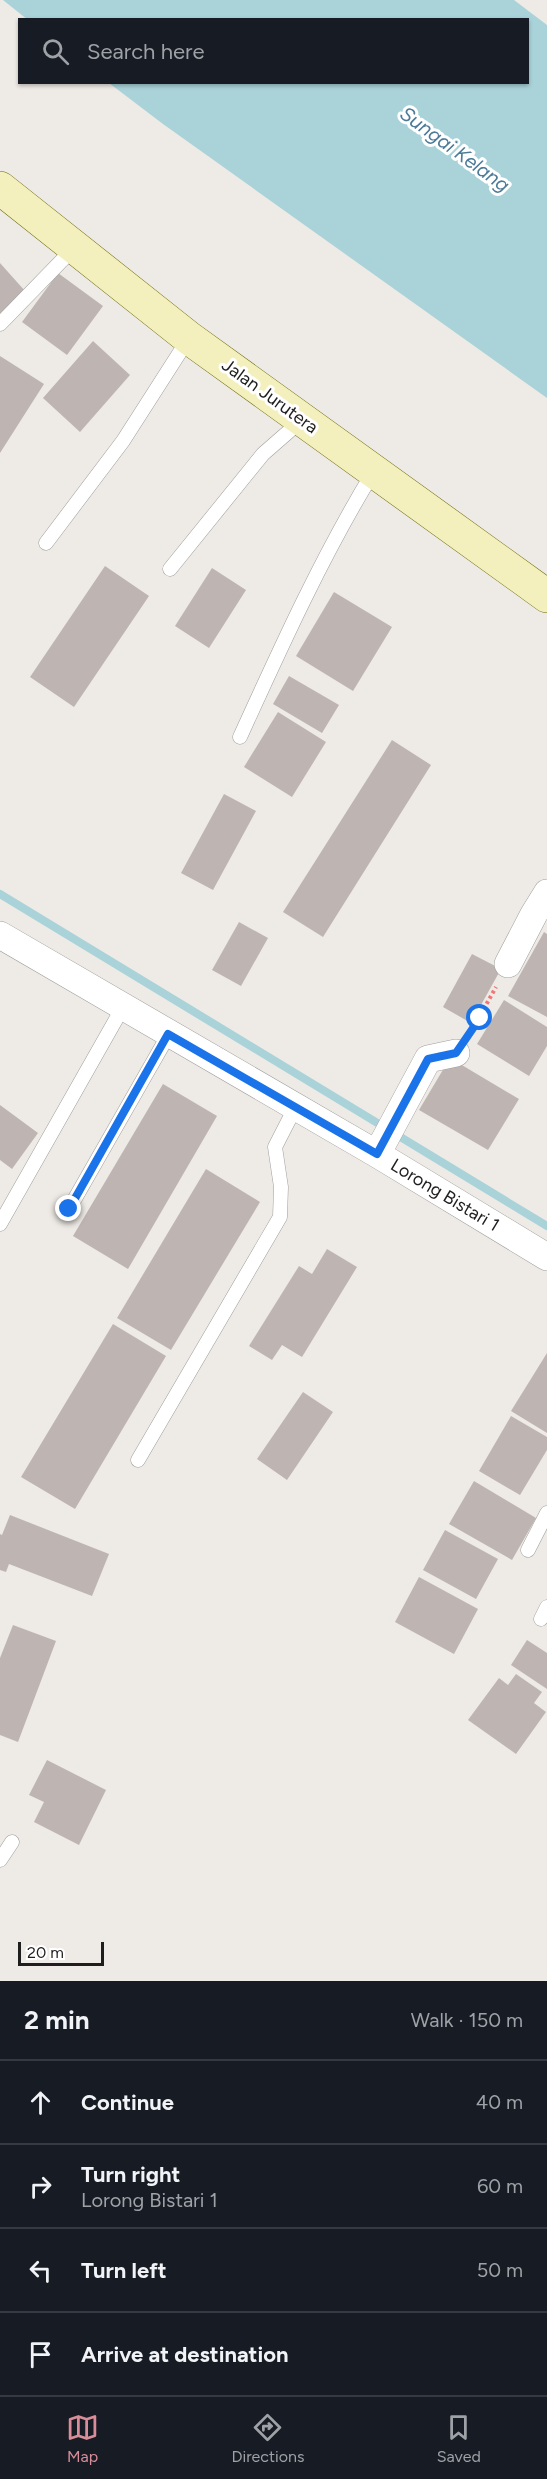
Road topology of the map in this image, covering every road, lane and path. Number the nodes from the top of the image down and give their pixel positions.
1 (0, 188) edge
2 (75, 248) junction
3 (0, 324) edge
4 (189, 338) junction
5 (303, 419) junction
6 (374, 471) junction
7 (46, 543) dead end
8 (170, 569) dead end
9 (547, 596) edge
10 (240, 737) dead end
11 (547, 893) edge
12 (0, 935) edge
13 (508, 964) joint
14 (123, 1007) junction
15 (168, 1034) junction
16 (456, 1053) joint
17 (295, 1108) junction
18 (380, 1146) junction
19 (69, 1209) dead end
20 (0, 1224) edge
21 (547, 1257) edge
22 (138, 1460) dead end
23 (547, 1513) edge
24 (528, 1550) dead end
25 (12, 1842) dead end
26 (0, 1860) edge

1 - 2 street, Jalan Jurutera
2 - 3 lane
2 - 4 street, Jalan Jurutera
4 - 5 street, Jalan Jurutera
4 - 7 lane
5 - 6 street, Jalan Jurutera
5 - 8 lane
6 - 9 street, Jalan Jurutera
6 - 10 lane
11 - 13 street
12 - 14 street, Lorong Bistari 1
13 - 16 path
14 - 15 street, Lorong Bistari 1
14 - 20 lane
15 - 17 street, Lorong Bistari 1
15 - 19 lane
16 - 18 street
17 - 18 street, Lorong Bistari 1
17 - 22 lane
18 - 21 street, Lorong Bistari 1
23 - 24 lane
25 - 26 lane

